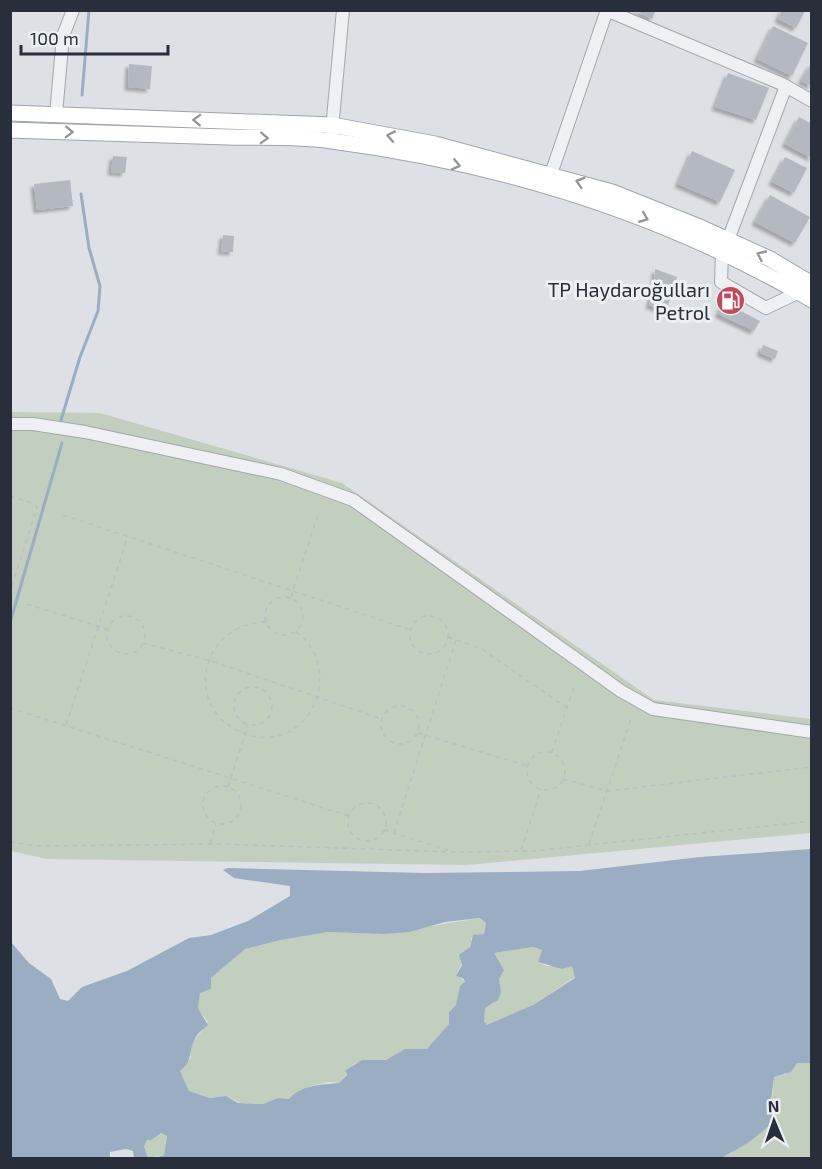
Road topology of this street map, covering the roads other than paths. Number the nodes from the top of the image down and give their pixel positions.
1 (343, 10) edge
2 (73, 11) edge
3 (606, 11) edge
4 (786, 86) junction
5 (812, 101) edge
6 (10, 113) edge
7 (56, 114) junction
8 (332, 125) junction
9 (10, 130) edge
10 (331, 140) junction
11 (551, 174) junction
12 (725, 246) junction
13 (807, 292) edge
14 (10, 424) edge
15 (812, 732) edge

1 - 8 street
2 - 7 street
3 - 4 street
3 - 11 street
4 - 5 street
4 - 12 street
6 - 7 main road
8 -> 7 main road
8 - 10 street
11 -> 8 main road
9 -> 10 main road
10 -> 12 main road
12 -> 11 main road
12 - 13 main road
12 - 13 street
14 - 15 street

